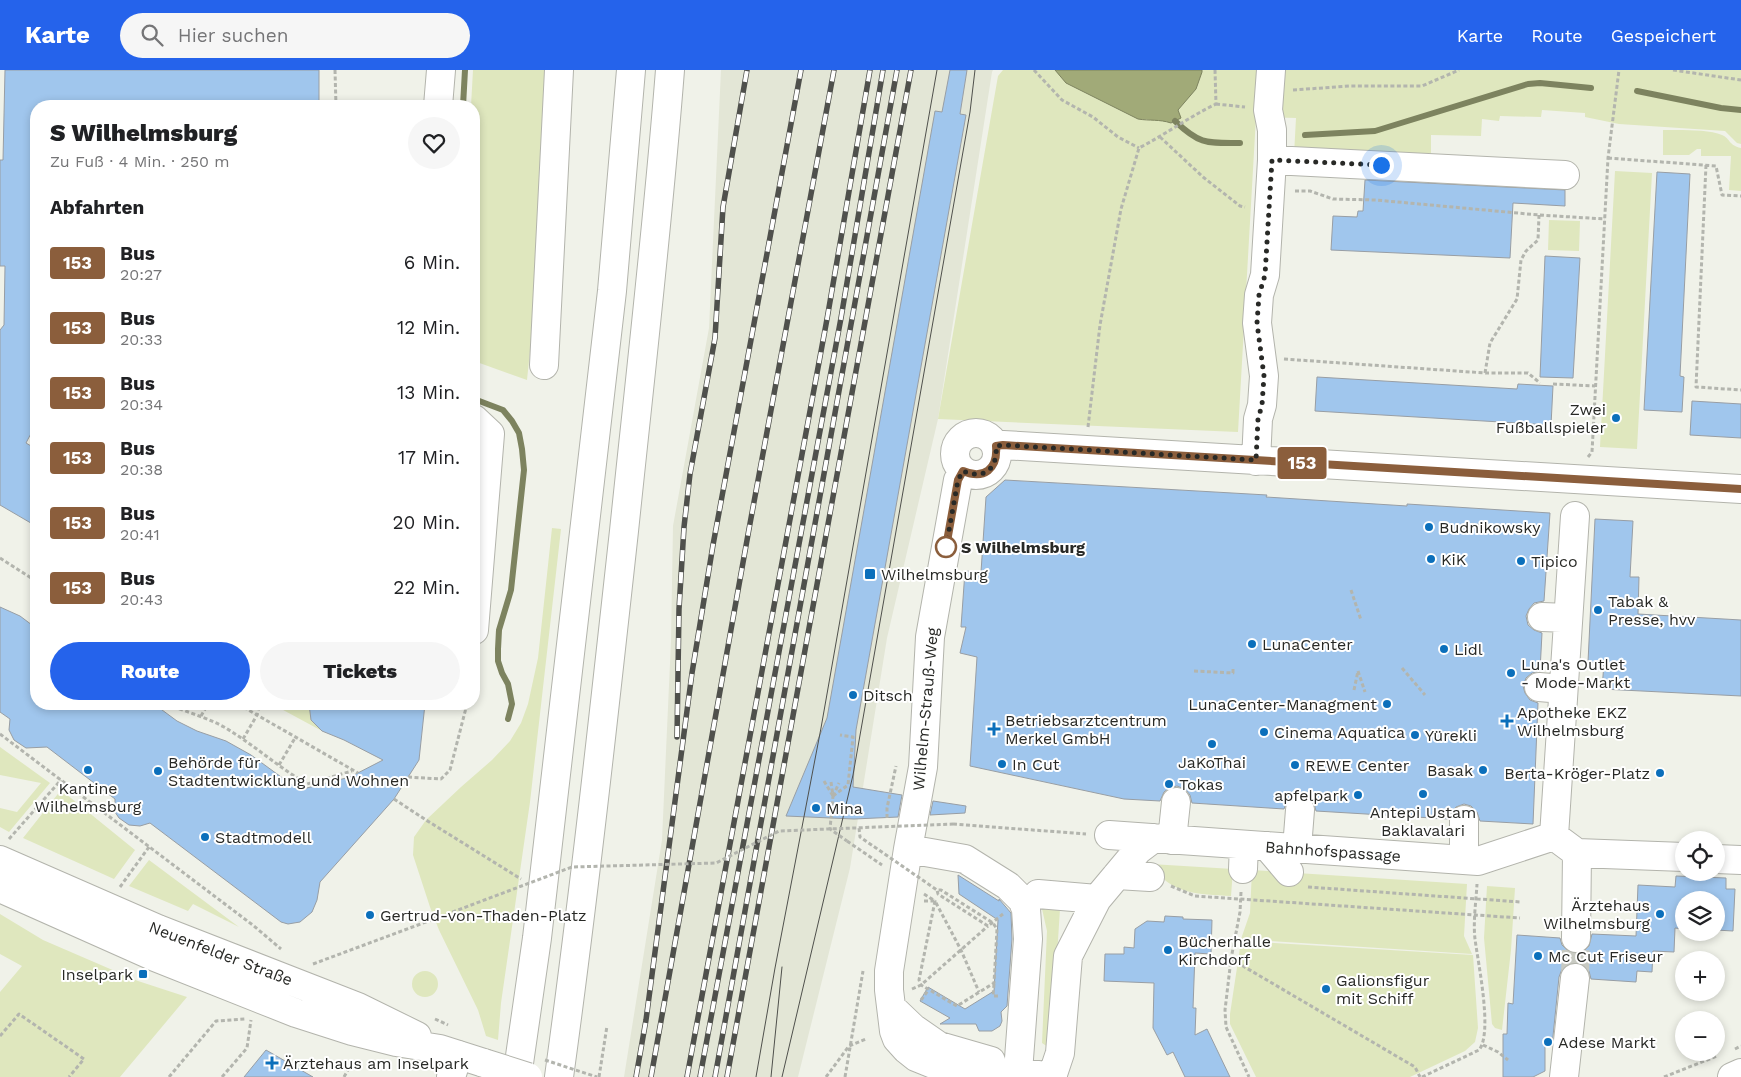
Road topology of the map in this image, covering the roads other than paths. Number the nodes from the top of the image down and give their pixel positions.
1 (440, 70) edge
2 (559, 70) edge
3 (632, 70) edge
4 (670, 70) edge
5 (1270, 80) edge
6 (438, 100) edge
7 (1272, 160) junction
8 (1565, 175) dead end
9 (544, 365) dead end
10 (480, 425) edge
11 (1256, 460) junction
12 (1741, 489) edge
13 (1575, 516) dead end
14 (480, 556) edge
15 (1176, 802) dead end
16 (1300, 810) dead end
17 (1464, 820) dead end
18 (1109, 835) road end
19 (1554, 836) junction
20 (1163, 839) junction
21 (908, 849) junction
22 (8, 852) edge
23 (1577, 853) junction
24 (1675, 857) edge
25 (1725, 859) edge
26 (1293, 860) junction
27 (1741, 860) edge
28 (1117, 875) junction
29 (1474, 876) junction
30 (1150, 877) road end
31 (0, 888) edge
32 (1038, 894) dead end
33 (1097, 898) junction
34 (1576, 938) tunnel mouth
35 (1575, 978) tunnel mouth
36 (450, 1060) edge
37 (1018, 1072) junction
38 (518, 1077) edge
39 (528, 1077) edge
40 (559, 1077) edge
41 (1052, 1077) edge
42 (1564, 1077) edge

1 - 6 main road
2 - 9 main road
3 - 38 main road
4 - 40 main road
5 - 7 main road
7 - 8 main road
7 - 11 main road
10 - 14 main road
11 - 12 main road, Wilhelm-Strauß-Weg
11 - 21 main road, Wilhelm-Strauß-Weg
13 - 19 main road
15 - 20 main road
16 - 26 main road
17 - 29 main road
18 - 20 main road, Bahnhofspassage
19 - 23 main road
19 - 29 main road, Bahnhofspassage
20 - 26 main road, Bahnhofspassage
20 - 28 main road
21 - 37 main road
21 - 37 main road, Wilhelm-Strauß-Weg
22 - 36 main road, Neuenfelder Straße
23 - 24 main road
23 - 34 main road
25 - 27 main road
26 - 29 main road, Bahnhofspassage
28 - 30 main road
28 - 33 main road
31 - 36 main road, Neuenfelder Straße
32 - 33 main road
33 - 41 main road
35 - 42 main road
36 - 39 main road, Neuenfelder Straße, bridge
37 - 41 main road

